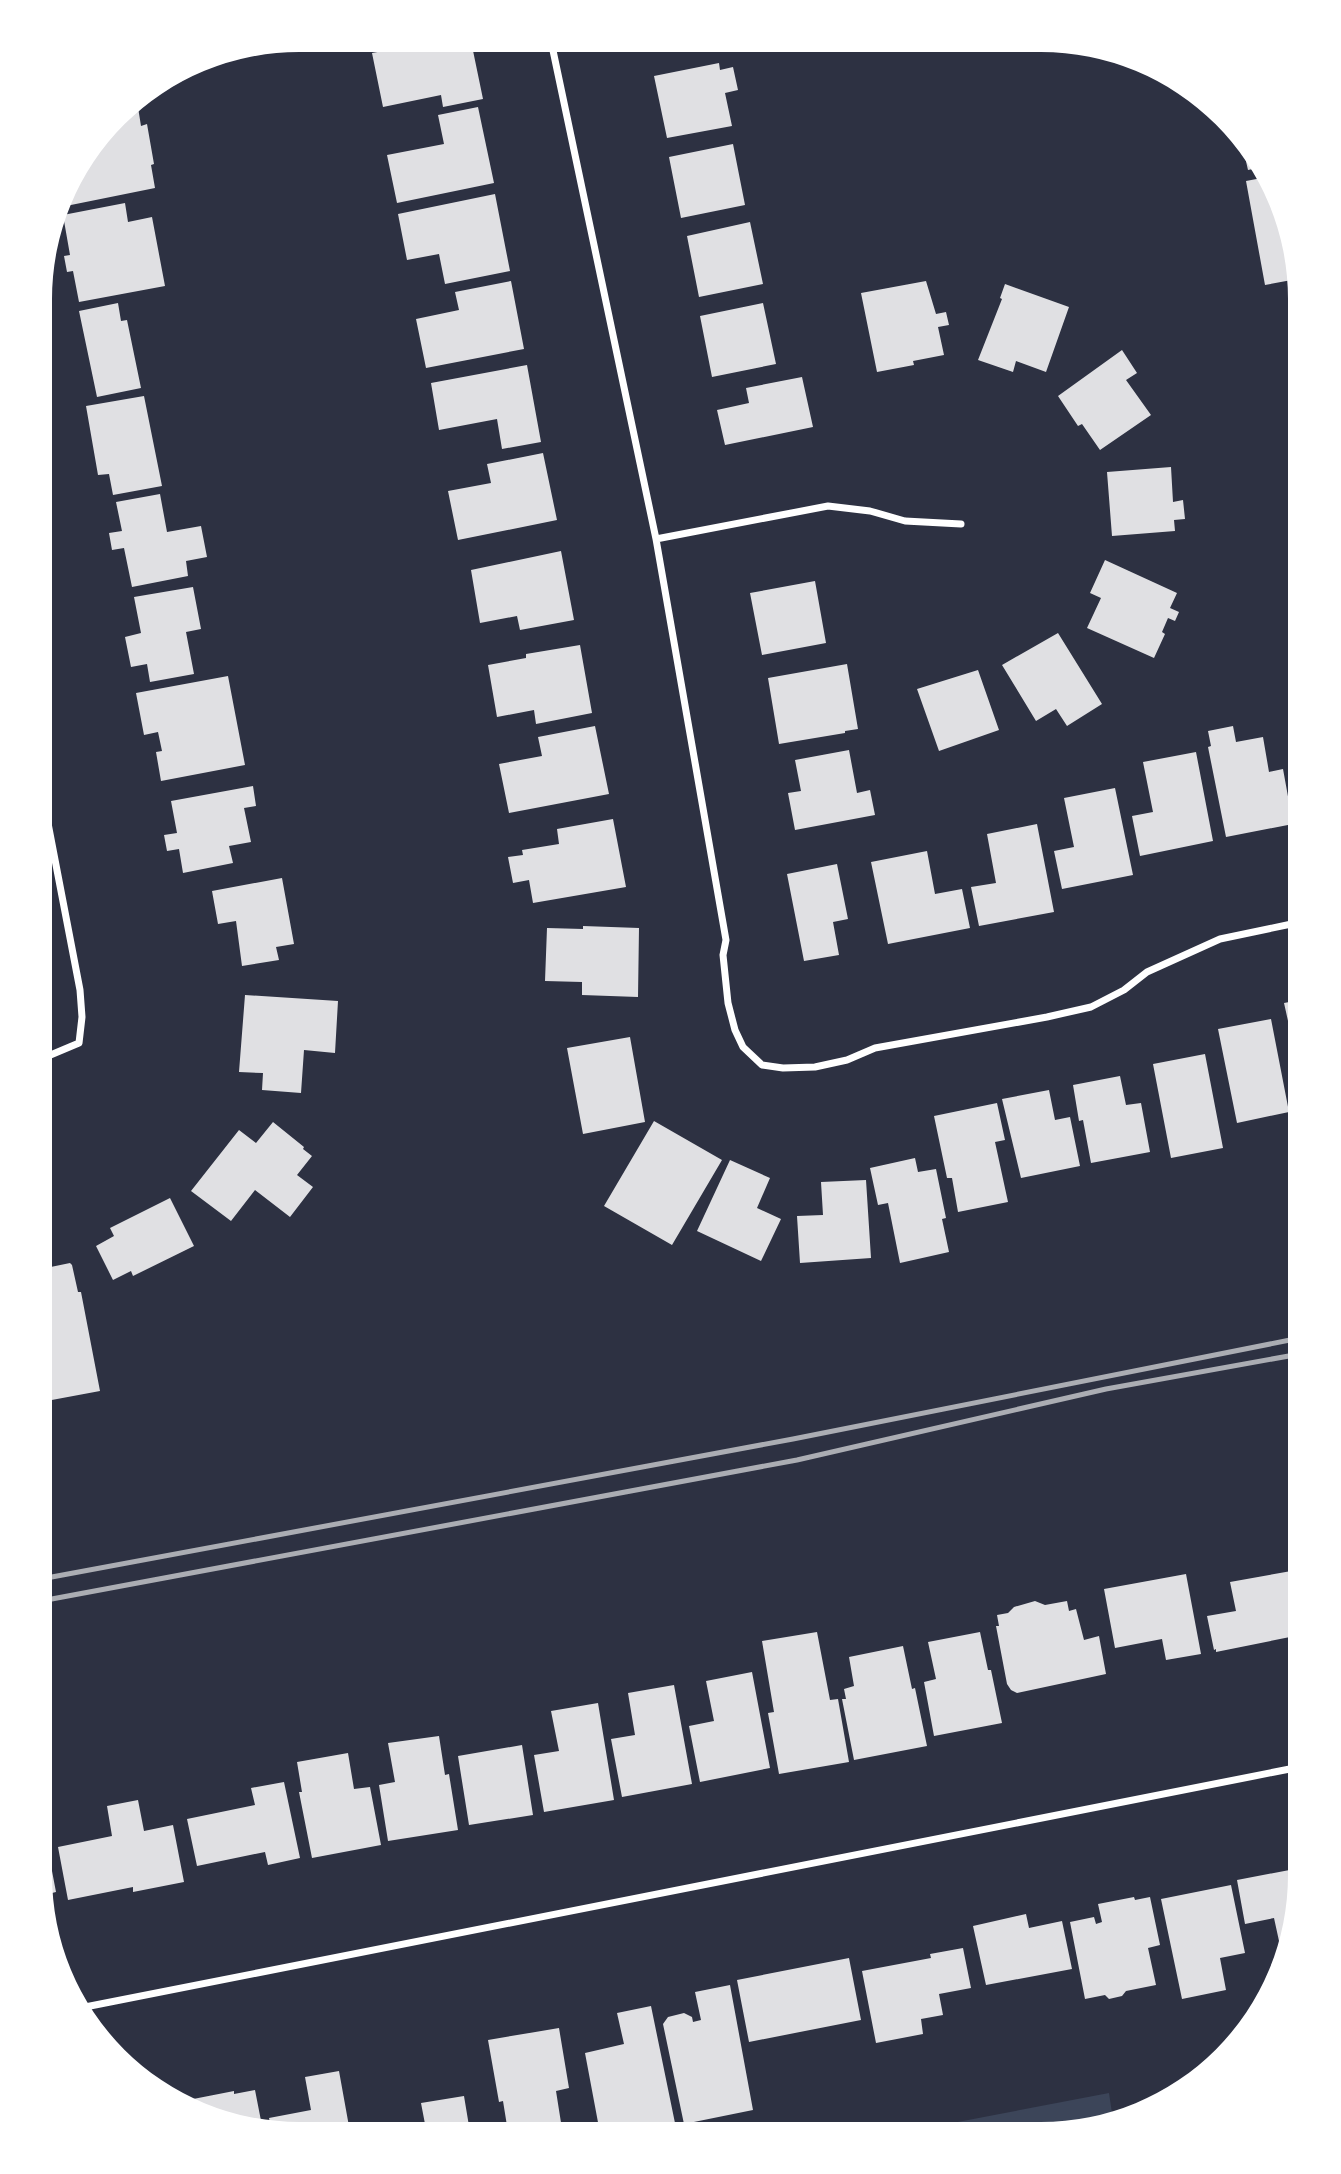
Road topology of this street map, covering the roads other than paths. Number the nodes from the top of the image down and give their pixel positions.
1 (553, 53) edge
2 (961, 524) dead end
3 (656, 539) junction
4 (52, 844) edge
5 (1288, 925) edge
6 (52, 1054) edge
7 (1288, 1769) edge
8 (91, 2006) edge

1 - 3 street
2 - 3 street
3 - 5 street
4 - 6 street
7 - 8 street

